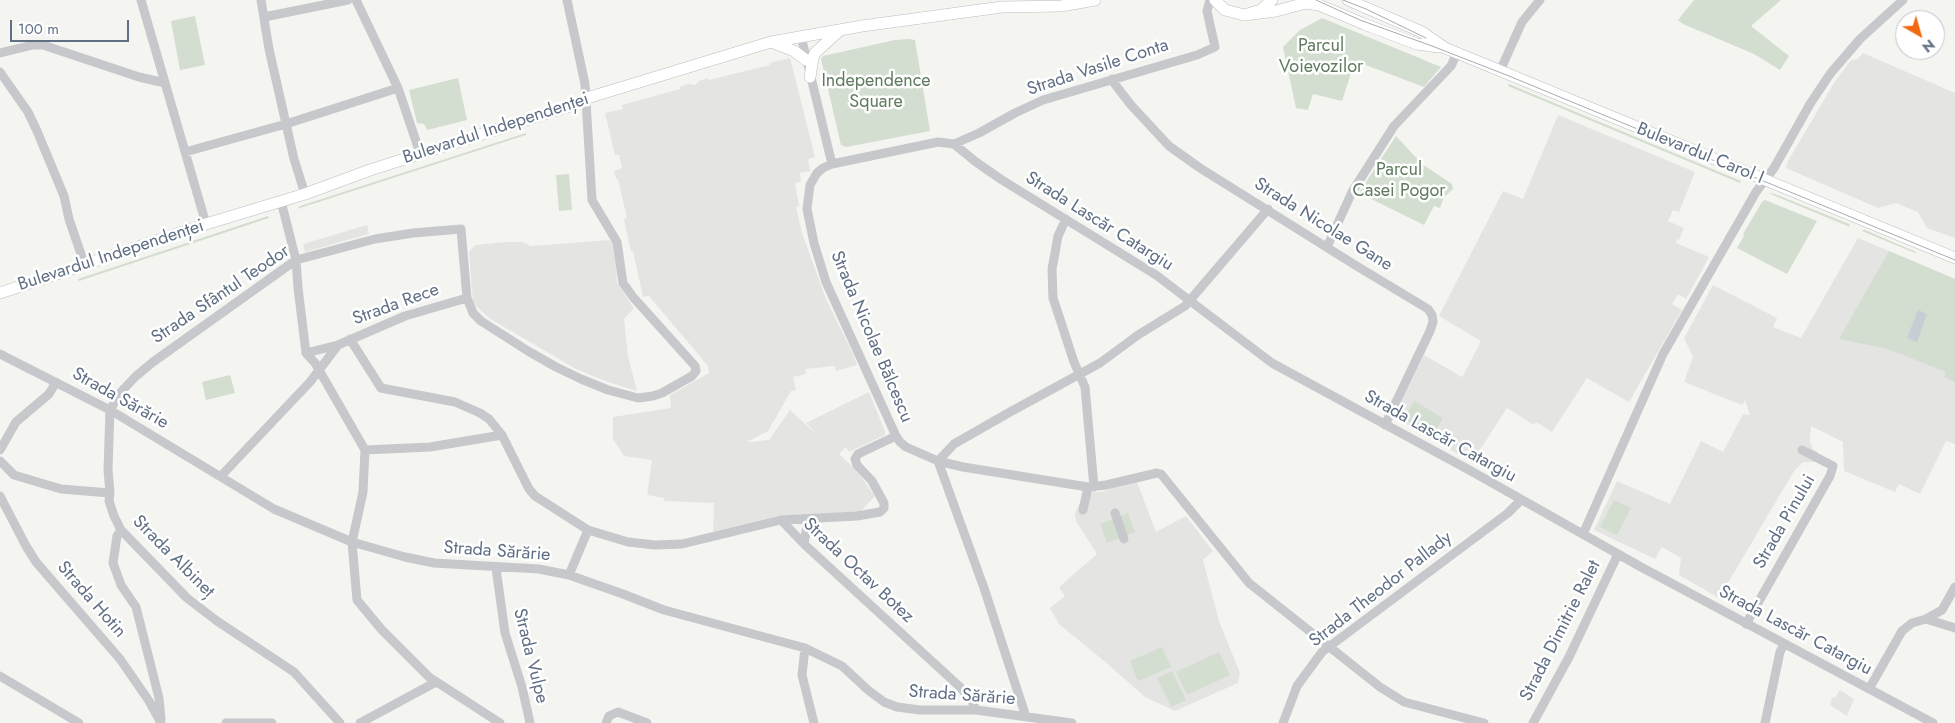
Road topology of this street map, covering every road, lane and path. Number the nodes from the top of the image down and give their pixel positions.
1 (141, 0) edge
2 (261, 0) edge
3 (348, 0) edge
4 (356, 0) edge
5 (567, 0) edge
6 (1055, 0) edge
7 (1095, 0) edge
8 (1210, 0) edge
9 (1215, 0) edge
10 (1348, 0) edge
11 (1540, 0) edge
12 (1903, 0) edge
13 (1272, 2) edge
14 (1025, 4) edge
15 (1244, 16) junction
16 (264, 17) junction
17 (840, 30) junction
18 (801, 36) junction
19 (771, 42) junction
20 (1445, 48) junction
21 (0, 53) edge
22 (1457, 53) junction
23 (806, 60) junction
24 (1500, 71) junction
25 (0, 72) edge
26 (810, 77) junction
27 (1112, 79) junction
28 (165, 83) junction
29 (398, 88) junction
30 (587, 98) junction
31 (286, 124) junction
32 (954, 144) junction
33 (185, 152) junction
34 (420, 153) junction
35 (832, 164) junction
36 (1765, 180) junction
37 (305, 194) junction
38 (281, 201) junction
39 (1268, 209) junction
40 (1066, 219) junction
41 (206, 224) junction
42 (1327, 247) junction
43 (1955, 258) edge
44 (296, 260) junction
45 (85, 266) junction
46 (0, 292) edge
47 (467, 298) junction
48 (1190, 300) junction
49 (350, 339) junction
50 (338, 345) junction
51 (306, 353) junction
52 (0, 354) edge
53 (320, 372) junction
54 (1080, 375) junction
55 (56, 382) junction
56 (110, 410) junction
57 (1385, 425) junction
58 (502, 435) junction
59 (896, 436) junction
60 (0, 450) edge
61 (364, 450) junction
62 (1802, 450) dead end
63 (0, 461) edge
64 (938, 461) junction
65 (221, 476) junction
66 (1091, 487) junction
67 (110, 493) junction
68 (0, 496) edge
69 (1521, 500) junction
70 (1083, 510) dead end
71 (1115, 513) dead end
72 (781, 520) junction
73 (808, 520) junction
74 (121, 530) junction
75 (588, 530) junction
76 (1583, 534) junction
77 (1124, 539) dead end
78 (352, 542) junction
79 (804, 544) junction
80 (1618, 554) junction
81 (496, 568) junction
82 (569, 575) junction
83 (1955, 587) edge
84 (1926, 619) junction
85 (1746, 624) junction
86 (1955, 628) edge
87 (1784, 644) junction
88 (1329, 647) junction
89 (804, 648) junction
90 (0, 676) edge
91 (436, 682) junction
92 (1868, 689) junction
93 (976, 710) junction
94 (1026, 717) junction
95 (1056, 722) edge
96 (79, 723) edge
97 (161, 723) edge
98 (226, 723) edge
99 (272, 723) edge
100 (340, 723) edge
101 (360, 723) edge
102 (500, 723) edge
103 (530, 723) edge
104 (606, 723) edge
105 (647, 723) edge
106 (814, 723) edge
107 (1072, 723) edge
108 (1283, 723) edge
109 (1484, 723) edge
110 (1534, 723) edge
111 (1765, 723) edge
112 (1933, 723) edge

1 - 28 street
2 - 16 street
3 - 16 street
4 - 29 street
5 - 30 street
6 - 14 main road
7 - 14 main road
8 - 27 street, Strada Vasile Conta
9 - 15 main road
10 - 20 main road, Bulevardul Carol I
11 - 24 street
12 - 36 street
13 - 15 main road
14 - 17 main road, Bulevardul Independenței
15 - 20 main road, Bulevardul Carol I
16 - 31 street
17 - 18 main road, Bulevardul Independenței
17 - 26 main road
18 - 19 main road, Bulevardul Independenței
18 - 23 street
19 - 23 main road
19 - 30 main road, Bulevardul Independenței
20 - 22 main road, Bulevardul Carol I
21 - 28 street
22 - 24 main road, Bulevardul Carol I
22 - 42 street
23 - 26 street
24 - 36 main road, Bulevardul Carol I
25 - 45 street
26 - 35 street
27 - 32 street, Strada Vasile Conta
27 - 39 street, Strada Nicolae Gane
28 - 33 street
29 - 31 street
29 - 34 street
30 - 34 main road, Bulevardul Independenței
30 - 47 street
31 - 33 street
31 - 37 street
32 - 35 street, Strada Vasile Conta
32 - 40 street, Strada Lascăr Catargiu
33 - 41 street
34 - 37 main road, Bulevardul Independenței
35 - 59 street, Strada Nicolae Bălcescu
36 - 43 main road, Bulevardul Carol I
36 - 76 street
37 - 38 main road, Bulevardul Independenței
38 - 41 main road, Bulevardul Independenței
38 - 44 street
39 - 42 street, Strada Nicolae Gane
39 - 48 street
40 - 48 street, Strada Lascăr Catargiu
40 - 54 street
41 - 45 main road, Bulevardul Independenței
42 - 57 street, Strada Nicolae Gane
44 - 47 street, Strada Sfântul Teodor
44 - 51 street
44 - 56 street, Strada Sfântul Teodor
45 - 46 main road, Bulevardul Independenței
47 - 49 street, Strada Rece
48 - 54 street
48 - 57 street, Strada Lascăr Catargiu
49 - 50 street, Strada Rece
49 - 58 street
50 - 51 street, Strada Rece
50 - 53 street, Strada Rece
51 - 53 street
52 - 55 street, Strada Sărărie
53 - 61 street
53 - 65 street, Strada Rece
54 - 64 street
54 - 66 street
55 - 56 street, Strada Sărărie
55 - 60 street
56 - 65 street, Strada Sărărie
56 - 67 street, Strada Albineț
57 - 69 street, Strada Lascăr Catargiu
58 - 61 street
58 - 75 street
59 - 64 street, Strada Nicolae Bălcescu
59 - 73 street, Strada Octav Botez
61 - 78 street
62 - 85 street, Strada Pinului
63 - 67 street
64 - 66 street, Strada Nicolae Bălcescu
64 - 94 street
65 - 78 street, Strada Sărărie
66 - 70 street
66 - 88 street
67 - 74 street, Strada Albineț
68 - 97 street, Strada Hotin
69 - 76 street, Strada Lascăr Catargiu
69 - 88 street, Strada Theodor Pallady
71 - 77 street
72 - 73 street, Strada Octav Botez
72 - 75 street
72 - 79 street, Strada Octav Botez
73 - 79 street
74 - 97 street
74 - 100 street, Strada Albineț
75 - 82 street
76 - 80 street, Strada Lascăr Catargiu
78 - 81 street, Strada Sărărie
78 - 91 street
79 - 93 street, Strada Octav Botez
80 - 85 street, Strada Lascăr Catargiu
80 - 110 street, Strada Dimitrie Ralet
81 - 82 street, Strada Sărărie
81 - 103 street, Strada Vulpe
82 - 89 street, Strada Sărărie
83 - 84 street
84 - 86 street
84 - 92 street
85 - 87 street, Strada Lascăr Catargiu
87 - 92 street, Strada Lascăr Catargiu
87 - 111 street
88 - 108 street, Strada Theodor Pallady
88 - 109 street
89 - 93 street, Strada Sărărie
89 - 106 street
90 - 96 street
91 - 101 street
91 - 102 street
92 - 112 street, Strada Lascăr Catargiu
93 - 94 street, Strada Sărărie
94 - 95 street, Strada Sărărie
95 - 107 street, Strada Sărărie
98 - 99 street
104 - 105 street

